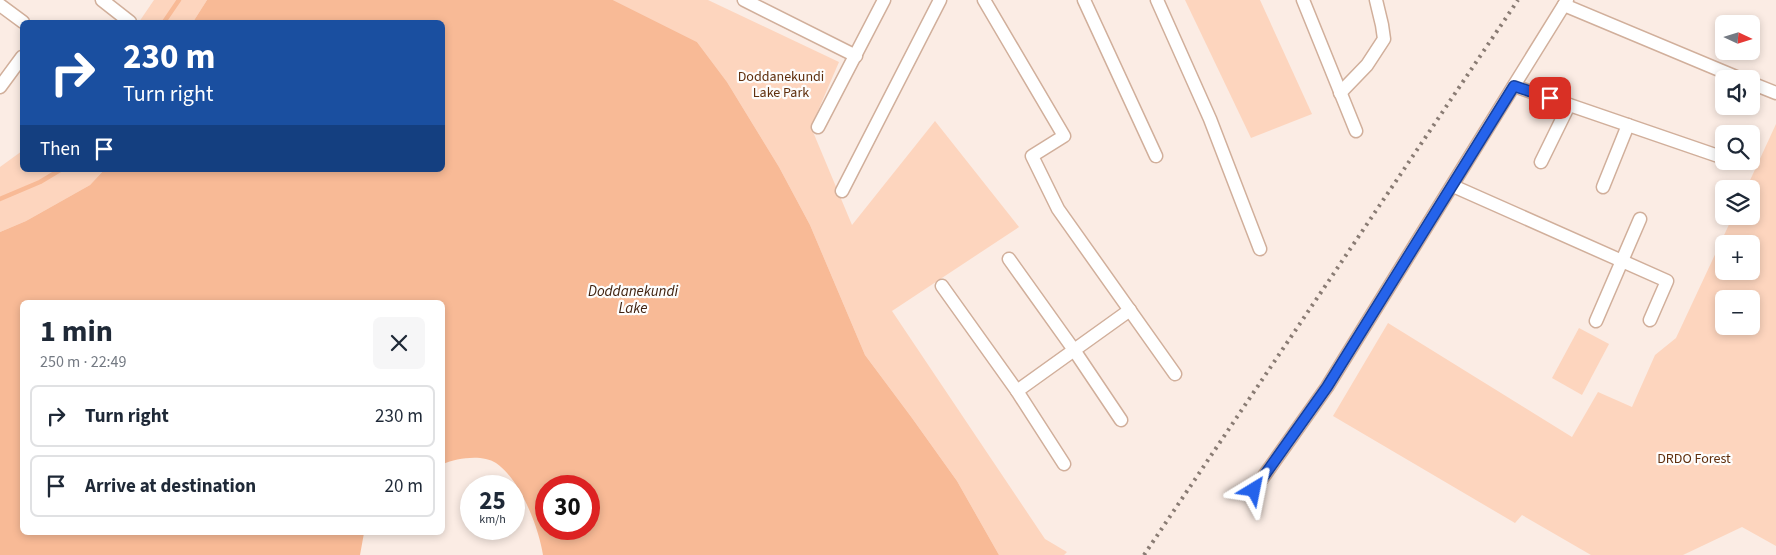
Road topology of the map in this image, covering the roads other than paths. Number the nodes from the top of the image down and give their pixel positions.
1 (102, 0) edge
2 (744, 0) edge
3 (884, 0) edge
4 (940, 0) edge
5 (984, 0) edge
6 (1084, 0) edge
7 (1157, 0) edge
8 (1303, 0) edge
9 (1376, 0) edge
10 (1566, 2) edge
11 (0, 5) edge
12 (763, 5) edge
13 (20, 20) edge
14 (127, 20) edge
15 (856, 56) junction
16 (20, 60) edge
17 (1721, 70) edge
18 (1514, 86) junction
19 (0, 87) edge
20 (1760, 87) edge
21 (1340, 93) junction
22 (1776, 93) edge
23 (1569, 105) junction
24 (1628, 125) junction
25 (818, 127) dead end
26 (1356, 131) dead end
27 (1715, 155) edge
28 (1156, 156) dead end
29 (1541, 162) dead end
30 (1453, 186) junction
31 (1603, 187) dead end
32 (842, 191) dead end
33 (1640, 219) dead end
34 (1260, 248) dead end
35 (1009, 259) dead end
36 (1622, 261) junction
37 (942, 286) dead end
38 (1130, 310) junction
39 (1596, 320) dead end
40 (1650, 320) dead end
41 (1074, 350) junction
42 (1175, 374) dead end
43 (1017, 392) junction
44 (1121, 420) dead end
45 (1064, 464) dead end
46 (1254, 490) dead end

1 - 14 street
2 - 12 street
3 - 15 street
4 - 32 street
5 - 38 street
6 - 28 street
7 - 34 street
8 - 21 street
9 - 21 street
10 - 17 street
10 - 18 street
11 - 13 street
12 - 15 street
15 - 25 street
16 - 19 street
18 - 23 street
18 - 30 street
20 - 22 street
21 - 26 street
23 - 24 street
23 - 29 street
24 - 27 street
24 - 31 street
30 - 36 street
30 - 46 street
33 - 36 street
35 - 41 street
36 - 39 street
36 - 40 street
37 - 43 street
38 - 41 street
38 - 42 street
41 - 43 street
41 - 44 street
43 - 45 street

